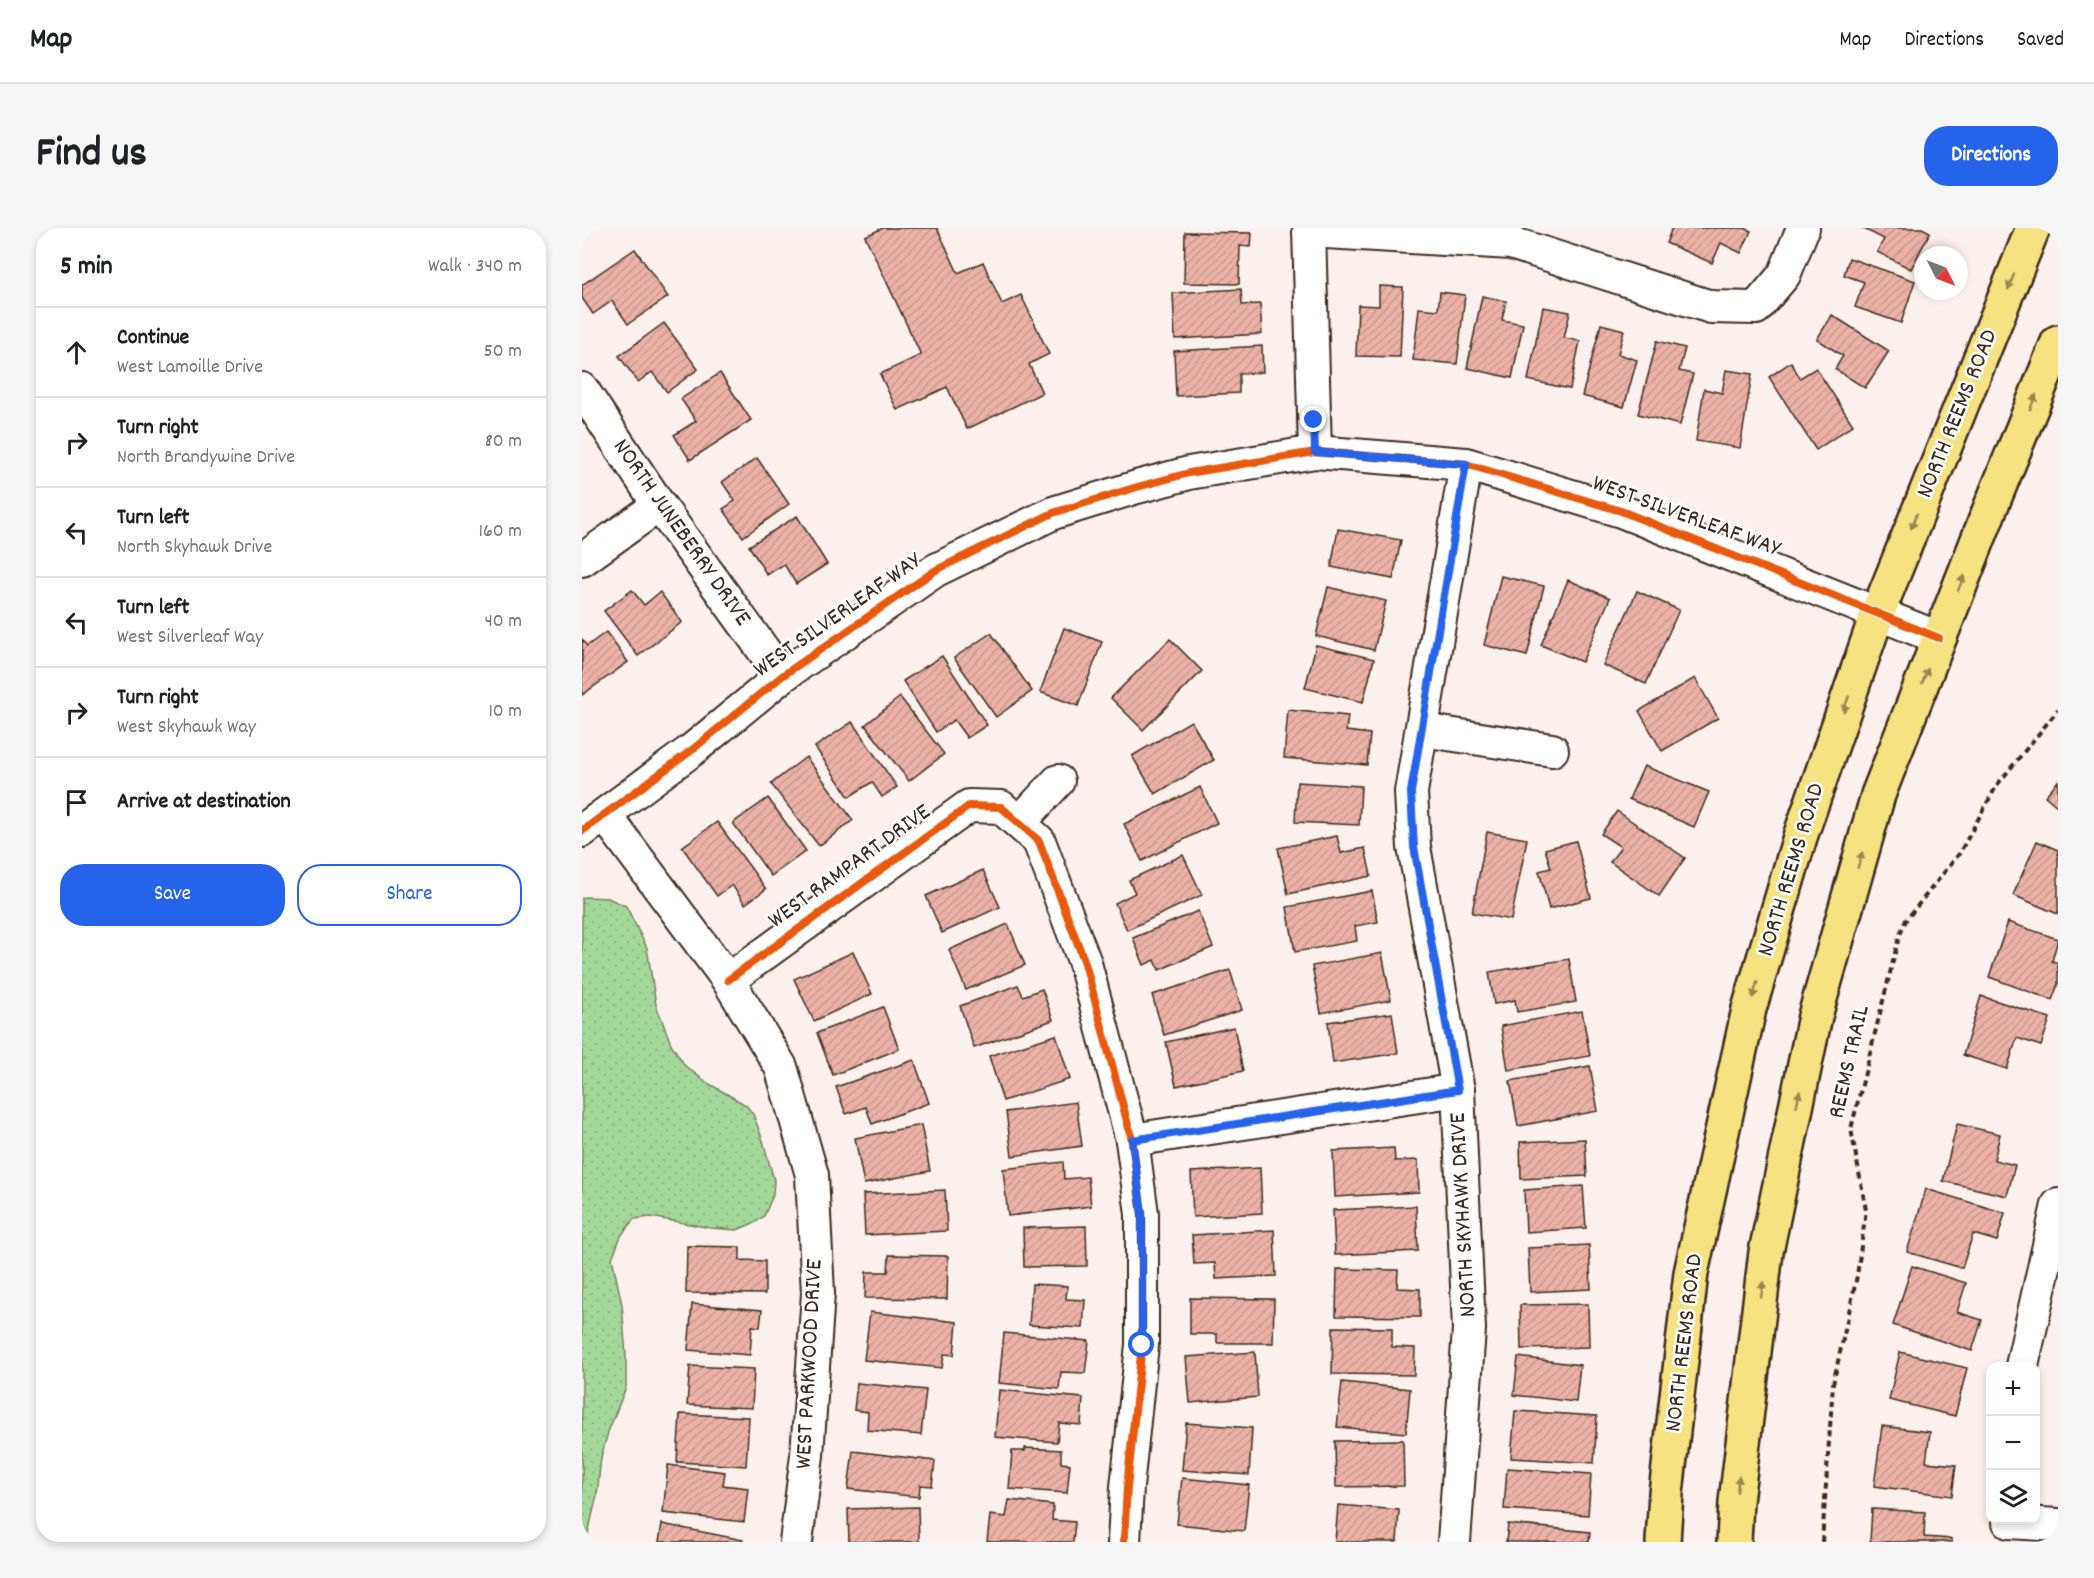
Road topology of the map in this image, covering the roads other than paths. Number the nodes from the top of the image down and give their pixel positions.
1 (1803, 228) edge
2 (2033, 228) edge
3 (1309, 230) edge
4 (2058, 342) edge
5 (582, 388) edge
6 (1315, 452) junction
7 (1466, 464) junction
8 (658, 505) junction
9 (582, 560) edge
10 (1878, 612) junction
11 (1940, 638) junction
12 (782, 676) junction
13 (1422, 730) junction
14 (1552, 750) dead end
15 (1058, 781) dead end
16 (1010, 815) junction
17 (593, 823) edge
18 (728, 980) junction
19 (1458, 1090) junction
20 (1132, 1140) junction
21 (2058, 1205) edge
22 (2023, 1362) edge
23 (2058, 1525) edge
24 (2008, 1528) edge
25 (796, 1542) edge
26 (1124, 1542) edge
27 (1454, 1542) edge
28 (1663, 1542) edge
29 (1734, 1542) edge

1 - 3 street
2 -> 10 main road, NORTH REEMS ROAD
3 - 6 street
11 -> 4 main road
5 - 8 street, NORTH JUNEBERRY DRIVE
6 - 7 street, WEST SILVERLEAF WAY
6 - 12 street, WEST SILVERLEAF WAY
7 - 10 street, WEST SILVERLEAF WAY
7 - 13 street, NORTH SKYHAWK DRIVE
8 - 9 street
8 - 12 street, NORTH JUNEBERRY DRIVE
10 - 11 street, WEST SILVERLEAF WAY
10 -> 28 main road, NORTH REEMS ROAD
29 -> 11 main road
12 - 17 street, WEST SILVERLEAF WAY
13 - 14 street
13 - 19 street, NORTH SKYHAWK DRIVE
15 - 16 street
16 - 18 street, WEST RAMPART DRIVE
16 - 20 street
17 - 18 street, WEST PARKWOOD DRIVE
18 - 25 street, WEST PARKWOOD DRIVE
19 - 20 street
19 - 27 street, NORTH SKYHAWK DRIVE
20 - 26 street
21 - 22 street
23 - 24 street

